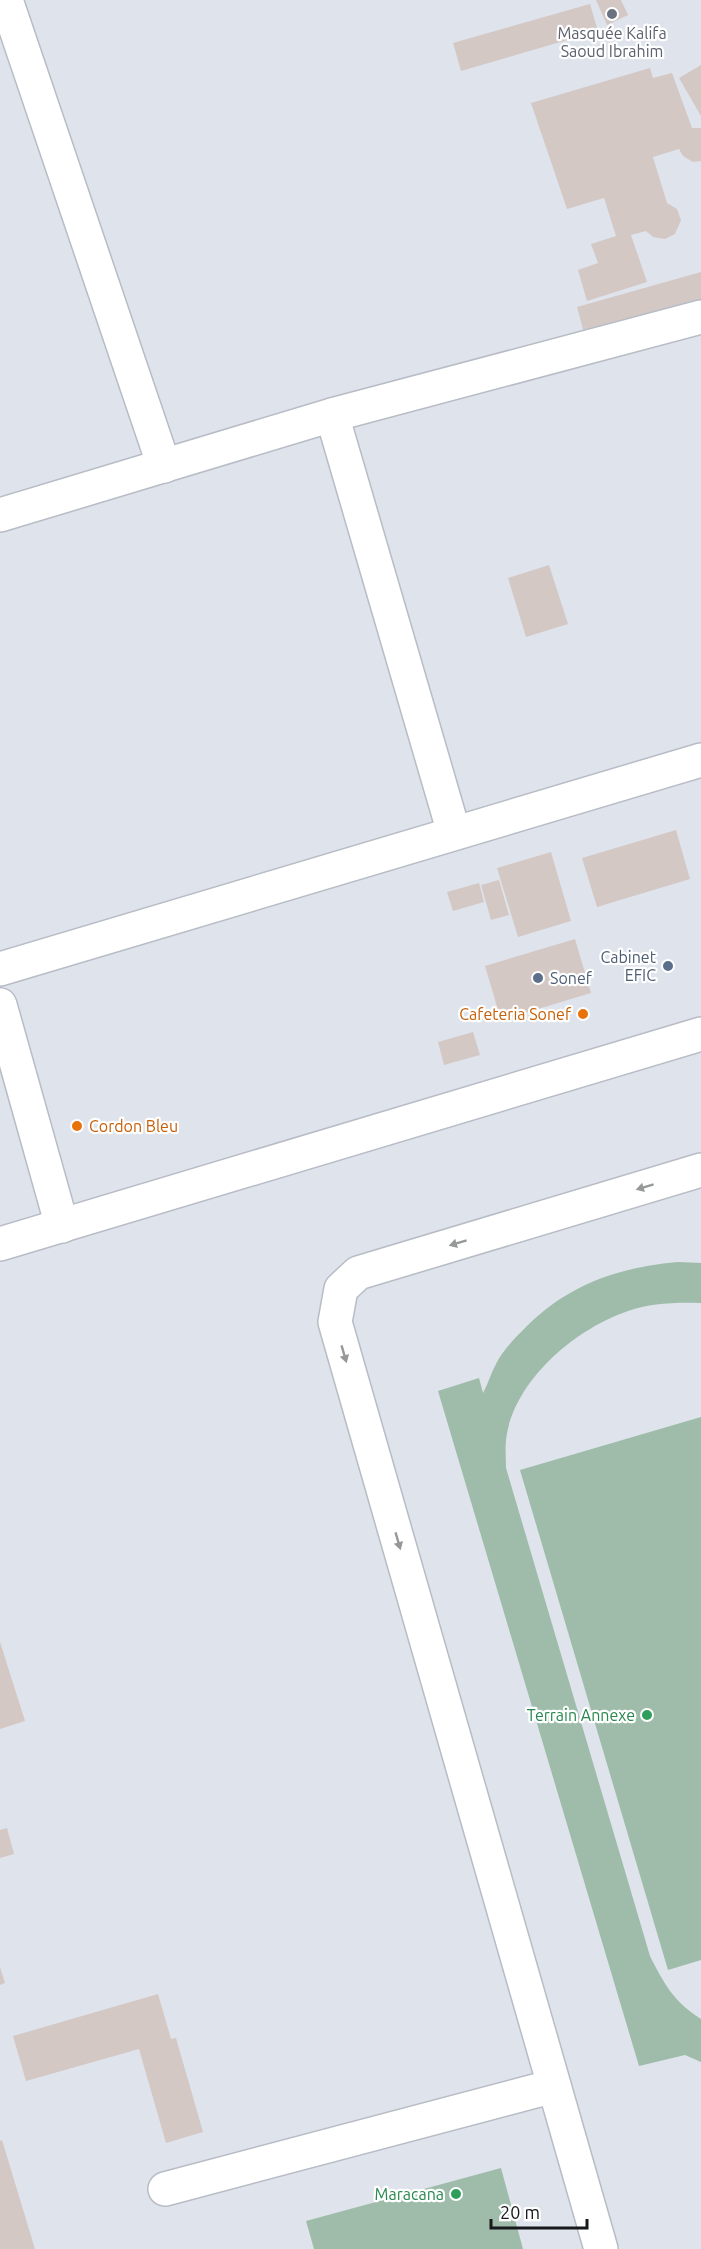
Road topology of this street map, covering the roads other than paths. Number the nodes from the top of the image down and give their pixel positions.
1 (6, 0) edge
2 (701, 317) edge
3 (332, 416) junction
4 (164, 466) junction
5 (0, 515) edge
6 (701, 759) edge
7 (454, 833) junction
8 (0, 969) edge
9 (0, 1005) edge
10 (701, 1034) edge
11 (701, 1170) edge
12 (62, 1226) junction
13 (0, 1244) edge
14 (554, 2086) junction
15 (165, 2189) dead end
16 (601, 2249) edge

1 - 4 street
2 - 3 street
3 - 4 street
3 - 7 street
4 - 5 street
6 - 7 street
7 - 8 street
9 - 12 street
10 - 12 street
11 -> 14 street
12 - 13 street
14 - 15 street
14 - 16 street

